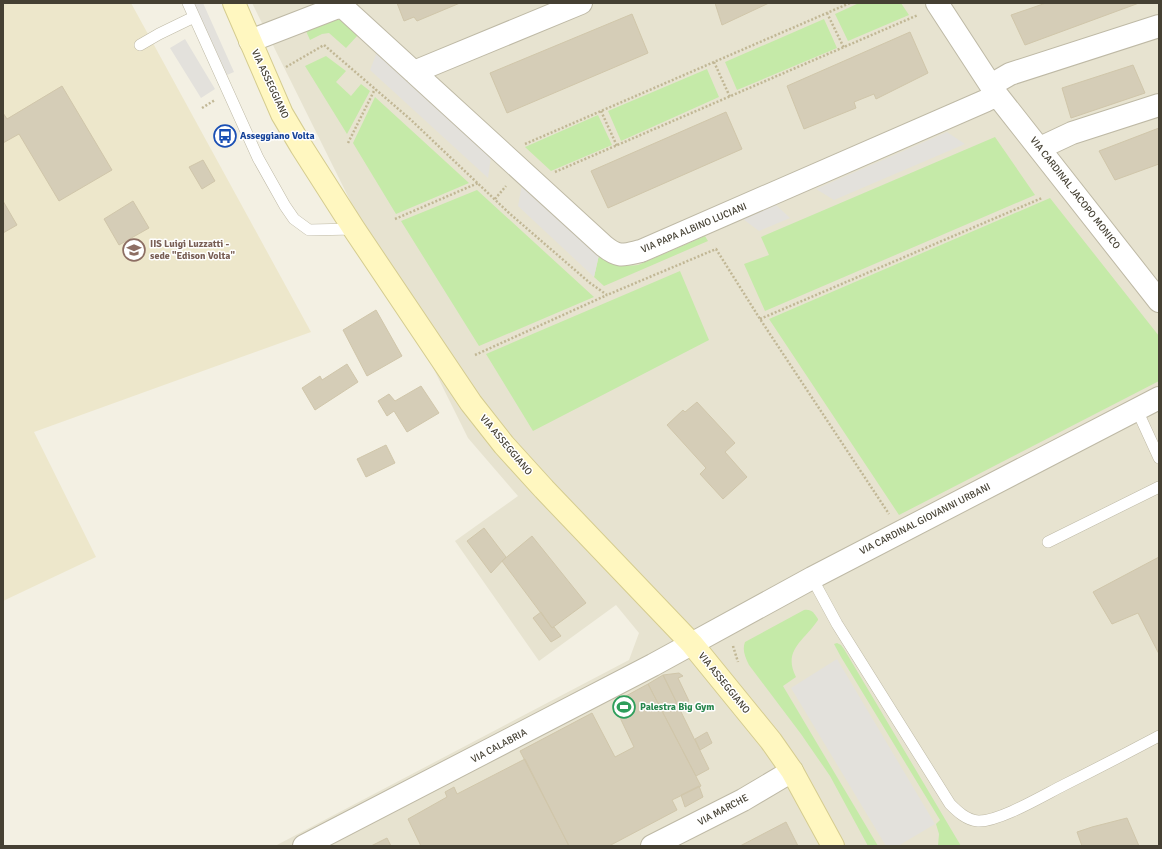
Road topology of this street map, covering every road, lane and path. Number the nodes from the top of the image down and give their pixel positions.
1 (188, 3) edge
2 (234, 3) edge
3 (581, 3) edge
4 (850, 3) edge
5 (937, 3) edge
6 (827, 13) junction
7 (918, 15) dead end
8 (194, 17) junction
9 (1159, 26) edge
10 (250, 42) junction
11 (140, 45) dead end
12 (844, 48) junction
13 (714, 62) junction
14 (414, 72) junction
15 (375, 89) dead end
16 (994, 90) junction
17 (730, 97) junction
18 (219, 98) dead end
19 (1159, 105) edge
20 (202, 108) dead end
21 (601, 111) junction
22 (348, 143) dead end
23 (524, 144) dead end
24 (617, 146) junction
25 (1040, 148) junction
26 (548, 176) dead end
27 (478, 183) dead end
28 (508, 184) dead end
29 (1042, 198) dead end
30 (495, 199) dead end
31 (395, 219) dead end
32 (354, 229) junction
33 (607, 295) dead end
34 (1159, 301) edge
35 (760, 320) dead end
36 (475, 355) dead end
37 (1159, 398) edge
38 (1137, 410) junction
39 (1159, 458) edge
40 (1159, 487) edge
41 (1048, 542) dead end
42 (812, 578) junction
43 (692, 644) junction
44 (1159, 736) edge
45 (792, 771) junction
46 (304, 846) edge
47 (652, 846) edge
48 (833, 846) edge

1 - 8 lane
2 - 10 street, VIA ASSEGGIANO
3 - 14 street
4 - 6 path
5 - 16 street, VIA CARDINAL JACOPO MONICO
6 - 12 path
6 - 13 path
7 - 12 path
8 - 11 lane
8 - 32 lane
9 - 16 street
10 - 14 street, VIA PAPA ALBINO LUCIANI
10 - 32 street, VIA ASSEGGIANO
12 - 17 path
13 - 17 path
13 - 21 path
14 - 16 street, VIA PAPA ALBINO LUCIANI
15 - 22 path
16 - 25 street, VIA CARDINAL JACOPO MONICO
17 - 24 path
18 - 20 path
19 - 25 street
21 - 23 path
21 - 24 path
24 - 26 path
25 - 34 street, VIA CARDINAL JACOPO MONICO
27 - 31 path
28 - 30 path
29 - 35 path
32 - 43 street, VIA ASSEGGIANO
33 - 36 path
37 - 38 street, VIA CARDINAL GIOVANNI URBANI
38 - 39 lane
38 - 42 street, VIA CARDINAL GIOVANNI URBANI
40 - 41 lane
42 - 43 street, VIA CARDINAL GIOVANNI URBANI
42 - 44 lane
43 - 45 street, VIA ASSEGGIANO
43 - 46 street, VIA CALABRIA
45 - 47 street, VIA MARCHE
45 - 48 street, VIA ASSEGGIANO

